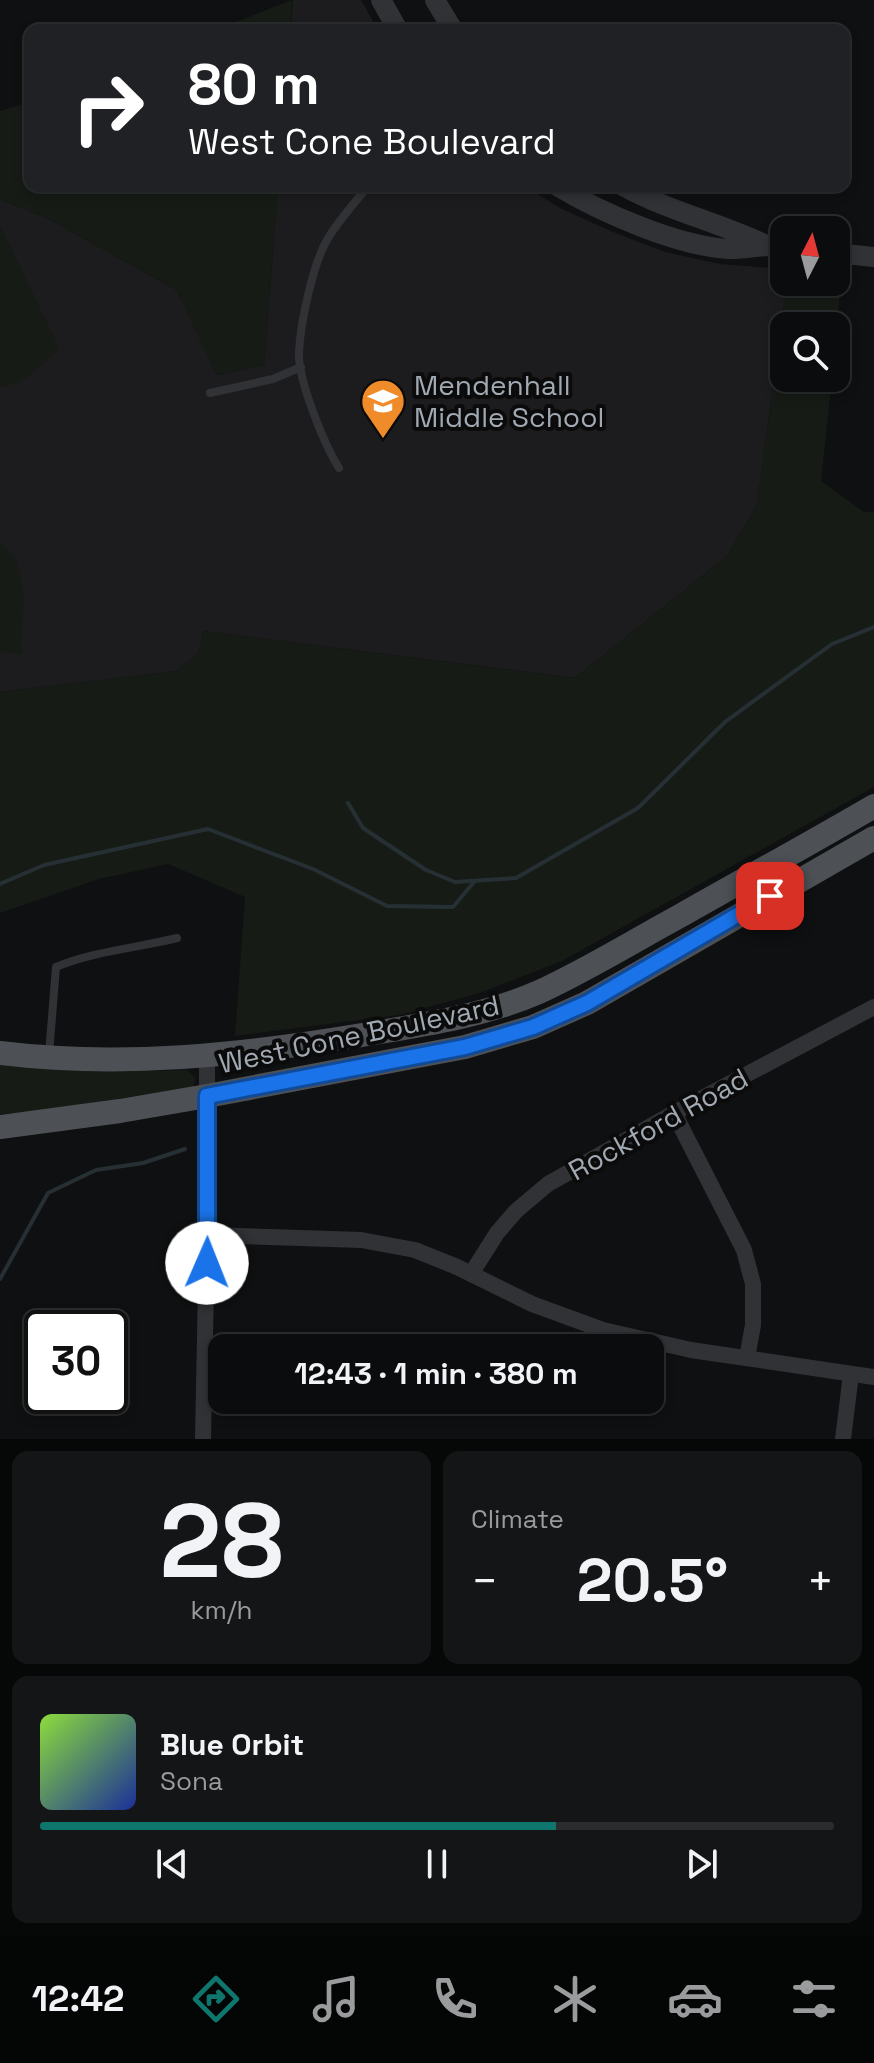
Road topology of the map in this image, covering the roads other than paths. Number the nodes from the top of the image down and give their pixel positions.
1 (381, 0) edge
2 (435, 0) edge
3 (395, 24) edge
4 (449, 24) edge
5 (363, 192) edge
6 (569, 192) edge
7 (634, 192) edge
8 (770, 243) edge
9 (770, 245) edge
10 (850, 254) edge
11 (874, 257) edge
12 (301, 367) junction
13 (210, 393) dead end
14 (339, 468) dead end
15 (874, 806) edge
16 (874, 838) edge
17 (177, 938) dead end
18 (874, 1007) edge
19 (0, 1053) edge
20 (207, 1057) junction
21 (48, 1059) junction
22 (207, 1096) junction
23 (674, 1113) junction
24 (0, 1127) edge
25 (207, 1235) junction
26 (471, 1274) junction
27 (747, 1358) junction
28 (851, 1374) junction
29 (874, 1377) edge
30 (203, 1439) edge
31 (843, 1439) edge

1 - 3 street
2 - 4 street
5 - 12 lane
6 - 9 street
7 - 8 street
10 - 11 street
12 - 13 lane
12 - 14 lane
15 - 20 main road, West Cone Boulevard
16 - 22 main road, West Cone Boulevard
17 - 21 lane
18 - 23 street, Rockford Road
19 - 21 main road, West Cone Boulevard
20 - 21 main road, West Cone Boulevard
20 - 22 street
22 - 24 main road, West Cone Boulevard
22 - 25 street
23 - 26 street, Rockford Road
23 - 27 street
25 - 26 street
25 - 30 street
26 - 27 street
27 - 28 street
28 - 29 street
28 - 31 street

